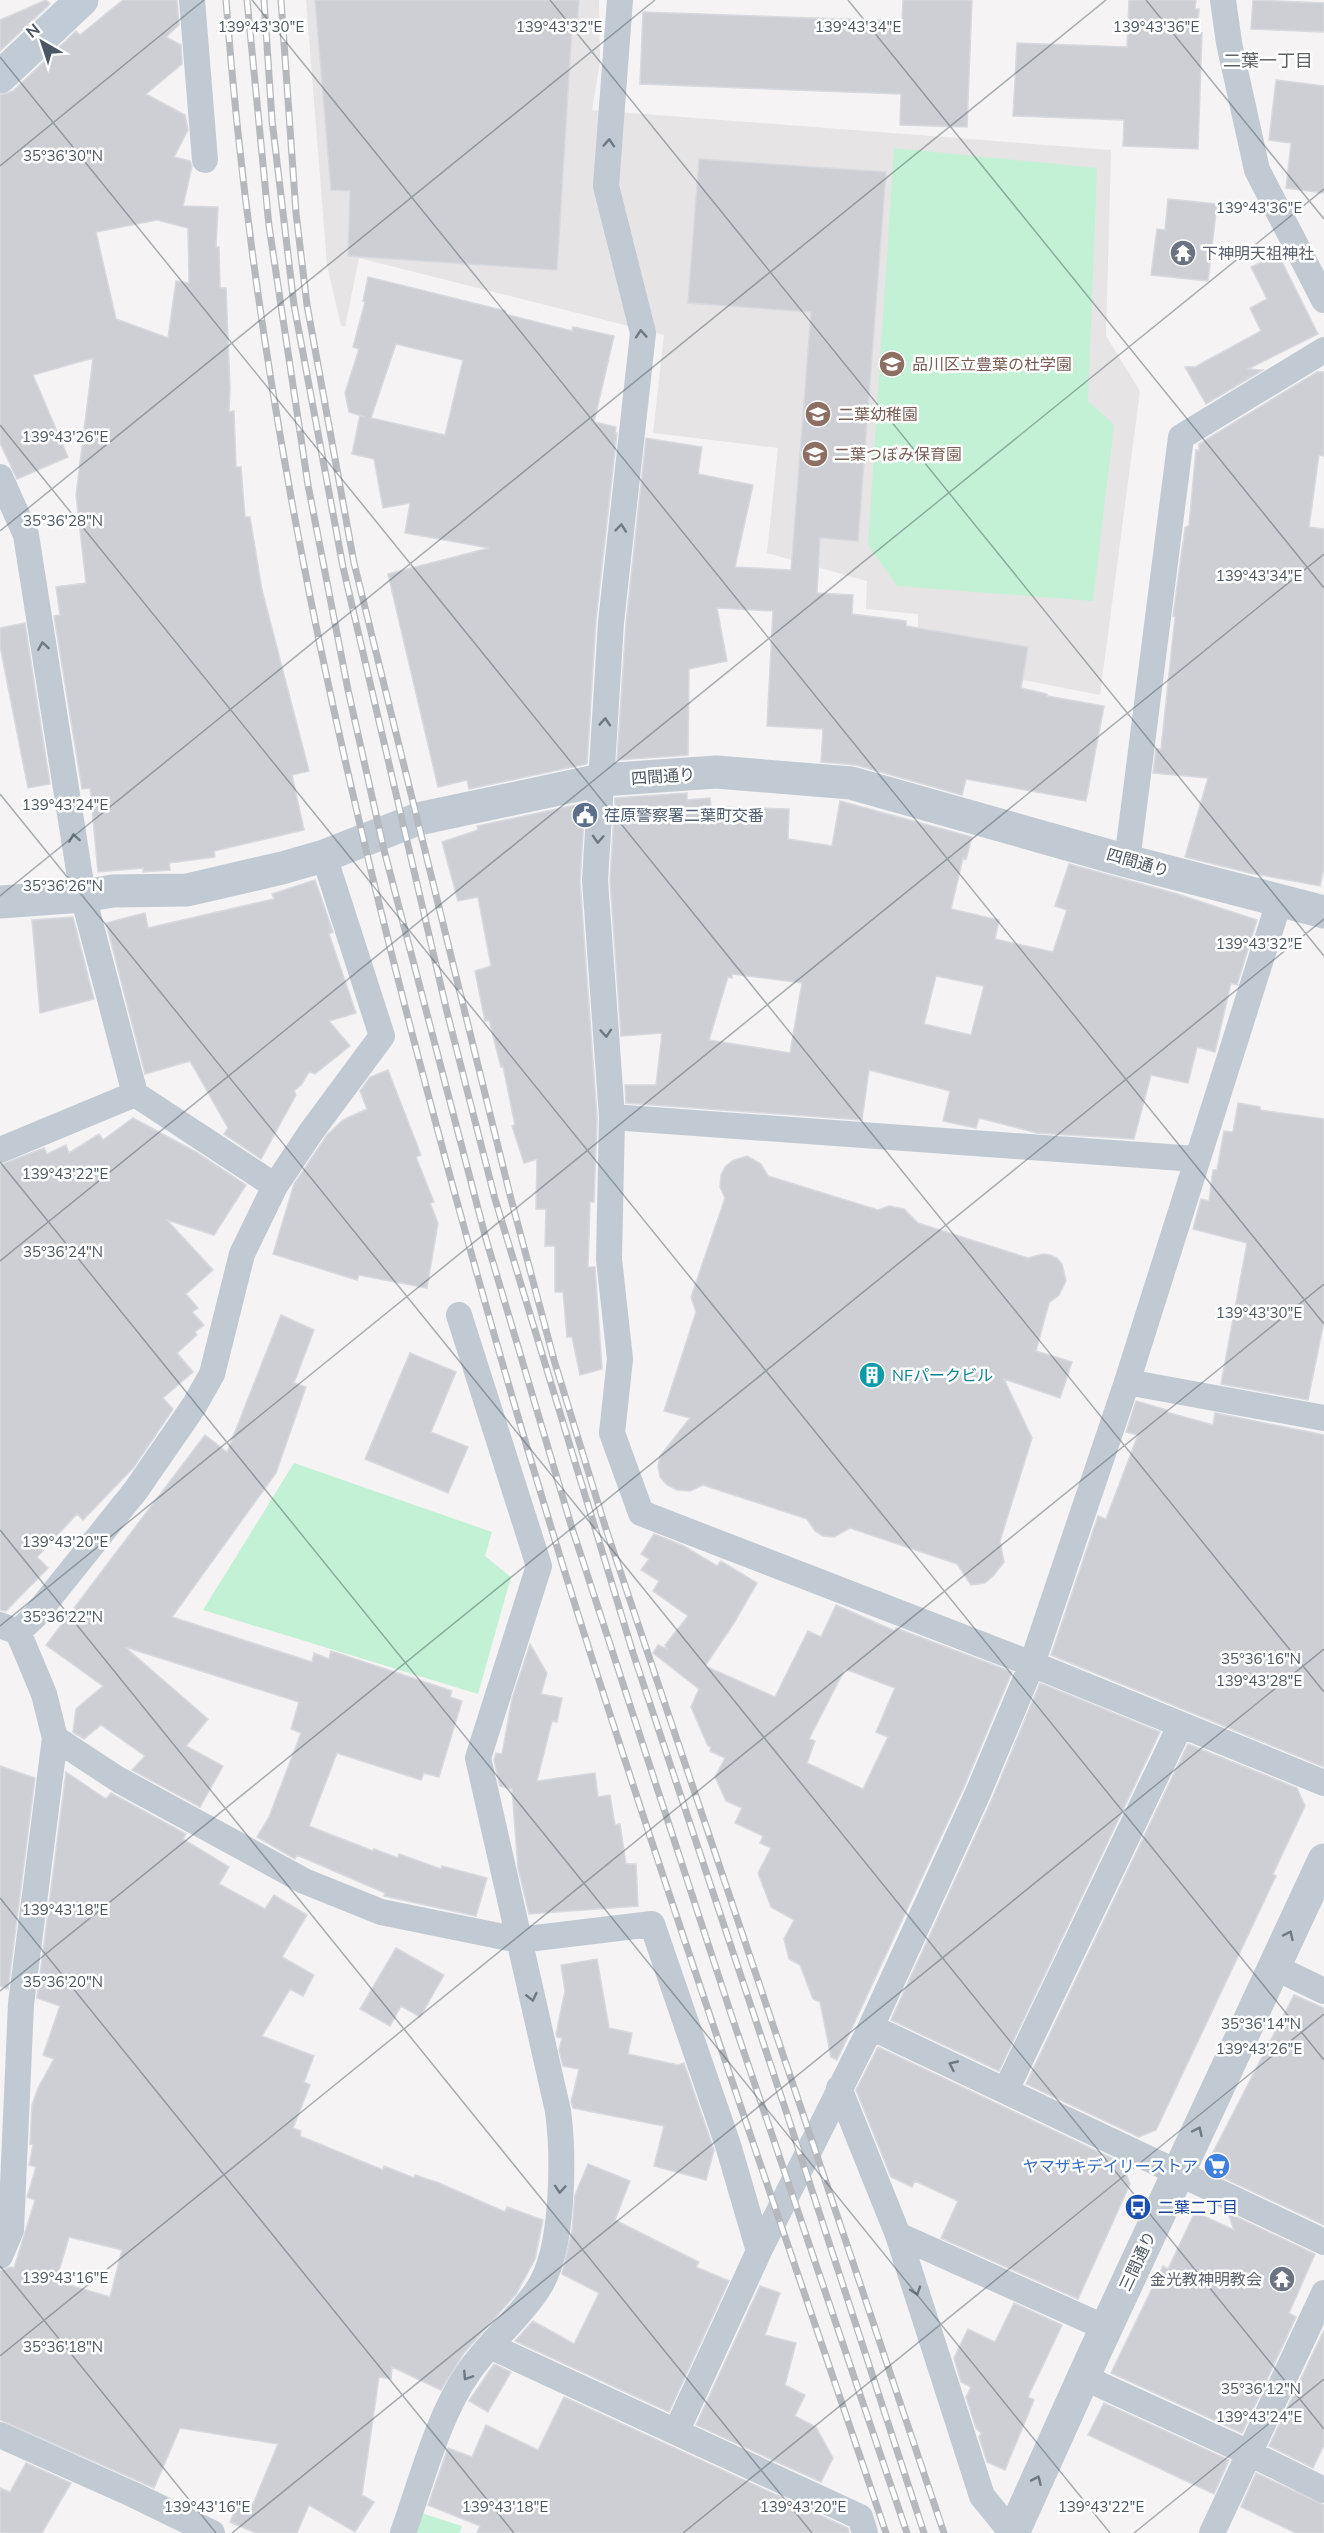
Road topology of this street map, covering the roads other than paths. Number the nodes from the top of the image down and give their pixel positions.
1 (82, 0) edge
2 (192, 0) edge
3 (620, 0) edge
4 (1223, 0) edge
5 (0, 77) edge
6 (205, 160) dead end
7 (1324, 300) edge
8 (1324, 350) edge
9 (0, 477) edge
10 (601, 780) junction
11 (324, 856) junction
12 (1127, 861) junction
13 (83, 896) junction
14 (1280, 899) junction
15 (0, 902) edge
16 (1324, 912) edge
17 (135, 1094) junction
18 (612, 1117) junction
19 (0, 1150) edge
20 (1196, 1159) junction
21 (275, 1186) junction
22 (459, 1315) dead end
23 (1127, 1382) junction
24 (1324, 1418) edge
25 (9, 1629) edge
26 (1032, 1664) junction
27 (1180, 1726) junction
28 (55, 1738) junction
29 (1324, 1784) edge
30 (1324, 1860) edge
31 (519, 1940) junction
32 (1274, 1967) junction
33 (1324, 1991) edge
34 (871, 2027) junction
35 (839, 2088) junction
36 (1006, 2090) junction
37 (1179, 2172) junction
38 (898, 2235) junction
39 (1324, 2242) edge
40 (759, 2251) junction
41 (0, 2256) edge
42 (1324, 2294) edge
43 (1106, 2328) junction
44 (489, 2346) junction
45 (1083, 2378) junction
46 (676, 2430) junction
47 (0, 2435) edge
48 (1249, 2453) junction
49 (1324, 2490) edge
50 (212, 2533) edge
51 (403, 2533) edge
52 (865, 2533) edge
53 (1013, 2533) edge
54 (1212, 2533) edge

1 - 5 main road
2 - 6 street
10 -> 3 street
4 - 7 street
8 - 12 street
13 -> 9 street
10 - 11 street, 四間通り
10 - 12 street, 四間通り
10 -> 18 street
11 - 13 street, 四間通り
11 - 21 street
12 - 14 street, 四間通り
13 - 15 street, 四間通り
13 - 17 street
14 - 16 street, 四間通り
14 - 20 street
17 - 19 street
17 - 21 street
18 - 20 street
18 - 26 street
20 - 23 street
21 - 25 street
22 - 31 street
23 - 24 street
23 - 26 street
25 - 28 street
26 - 27 street
26 - 34 street
27 - 29 street
27 - 36 street
28 - 31 street
28 - 41 street
32 -> 30 street, 三間通り
31 - 40 street
31 -> 44 street
32 - 33 street
37 -> 32 street, 三間通り
34 - 35 street
36 -> 34 street
35 - 38 street
35 - 40 street
36 - 37 street
37 - 39 street
37 - 43 street, 三間通り
38 - 43 street
38 -> 53 street
40 - 46 street
42 - 48 street
43 - 45 street, 三間通り
44 - 46 street
44 -> 51 street
45 - 48 street
53 -> 45 street, 三間通り
46 - 52 street
47 - 50 street
48 - 49 street
48 - 54 street

